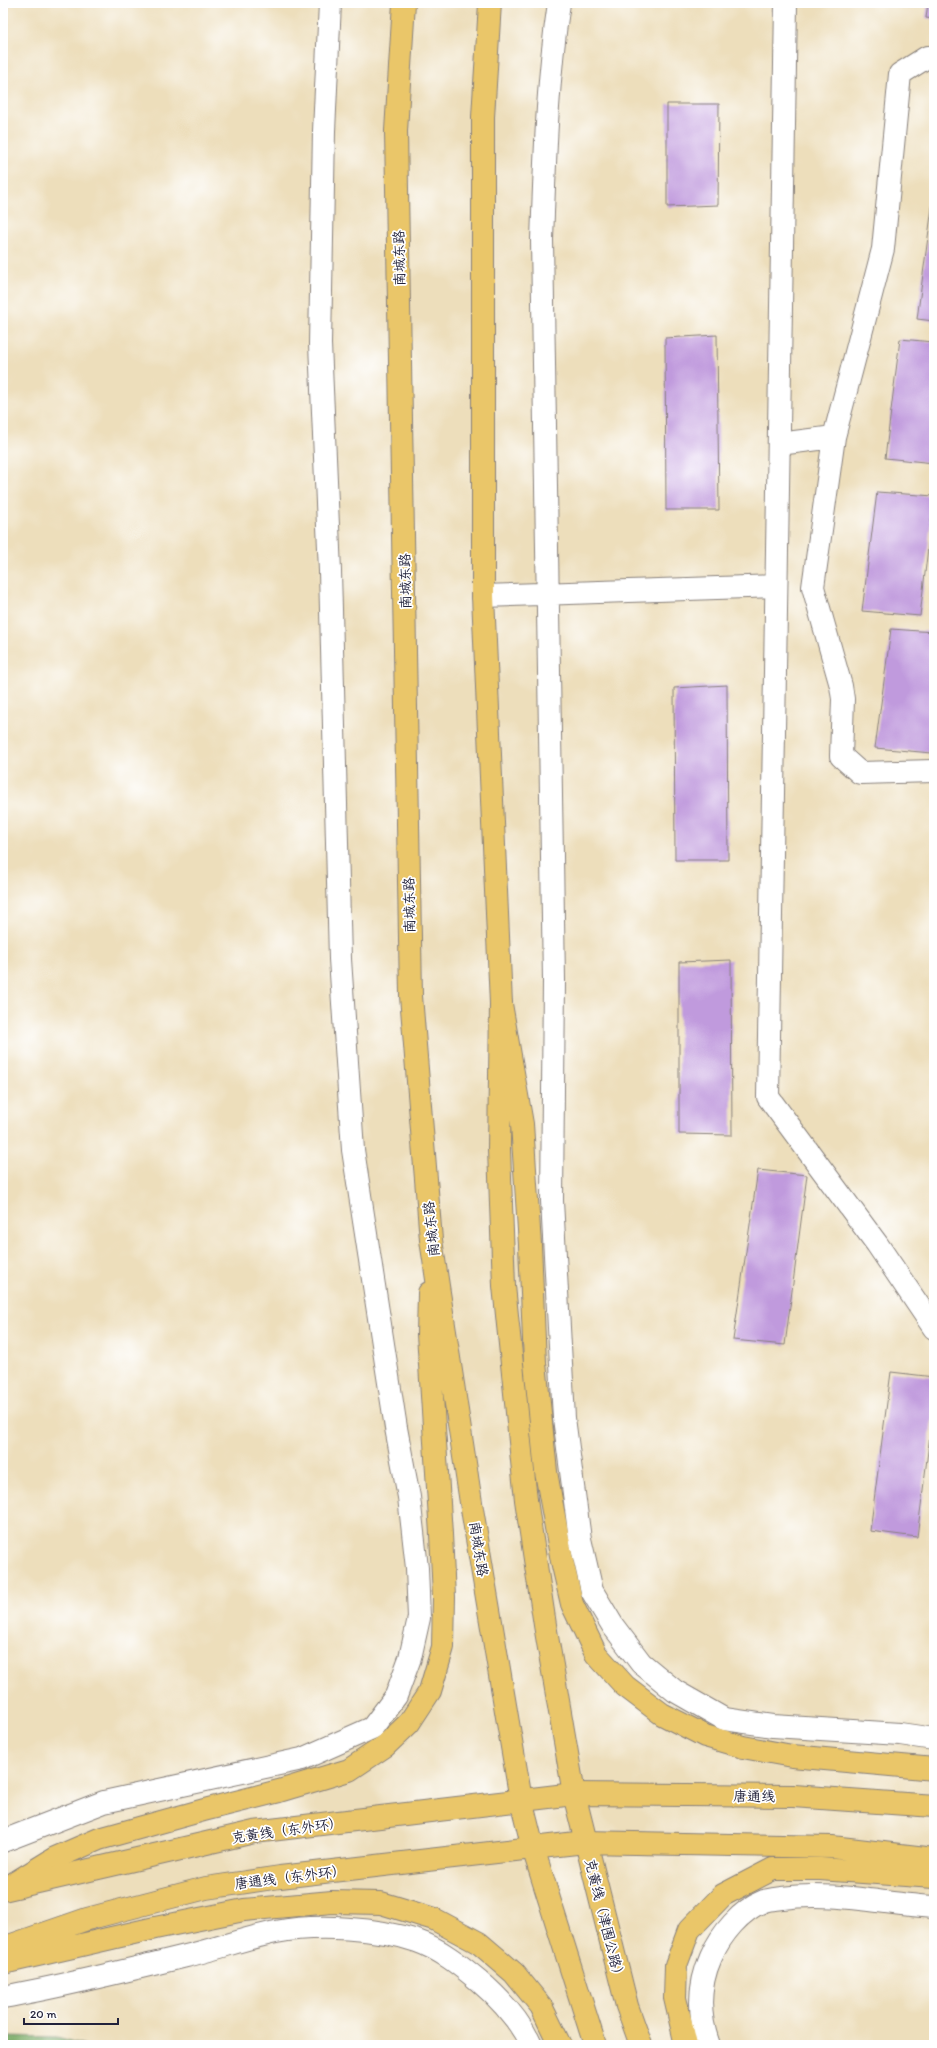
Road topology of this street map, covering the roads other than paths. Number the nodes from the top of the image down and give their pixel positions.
1 (330, 3) edge
2 (404, 3) edge
3 (490, 3) edge
4 (559, 3) edge
5 (786, 3) edge
6 (934, 57) edge
7 (834, 437) junction
8 (779, 444) junction
9 (776, 586) junction
10 (547, 594) junction
11 (483, 596) junction
12 (934, 771) edge
13 (501, 1004) junction
14 (431, 1240) junction
15 (934, 1328) edge
16 (934, 1739) edge
17 (934, 1769) edge
18 (574, 1794) junction
19 (520, 1800) junction
20 (934, 1806) edge
21 (3, 1841) edge
22 (585, 1842) junction
23 (533, 1848) junction
24 (934, 1859) edge
25 (934, 1877) edge
26 (3, 1890) edge
27 (934, 1907) edge
28 (3, 1948) edge
29 (3, 1963) edge
30 (3, 1997) edge
31 (531, 2045) edge
32 (560, 2045) edge
33 (595, 2045) edge
34 (641, 2045) edge
35 (686, 2045) edge
36 (709, 2045) edge

1 - 21 street
2 - 14 main road, 南城东路
3 - 11 main road
4 - 10 street
5 - 8 street
6 - 7 street
7 - 8 street
7 - 12 street
8 - 9 street
9 - 10 street
9 - 15 street
10 - 11 street
10 - 16 street
11 - 13 main road
13 - 17 main road
13 - 18 main road
14 - 19 main road, 南城东路
14 - 26 main road
18 - 19 main road, 克黄线（东外环）
18 - 20 main road, 唐通线
18 - 22 main road, 克黄线（津围公路）
19 - 23 main road
19 - 26 main road, 克黄线（东外环）
22 - 23 main road, 唐通线（东外环）
22 - 24 main road
22 - 34 main road, 克黄线（津围公路）
23 - 28 main road, 唐通线（东外环）
23 - 33 main road
25 - 35 main road
27 - 36 street
29 - 32 main road
30 - 31 street

